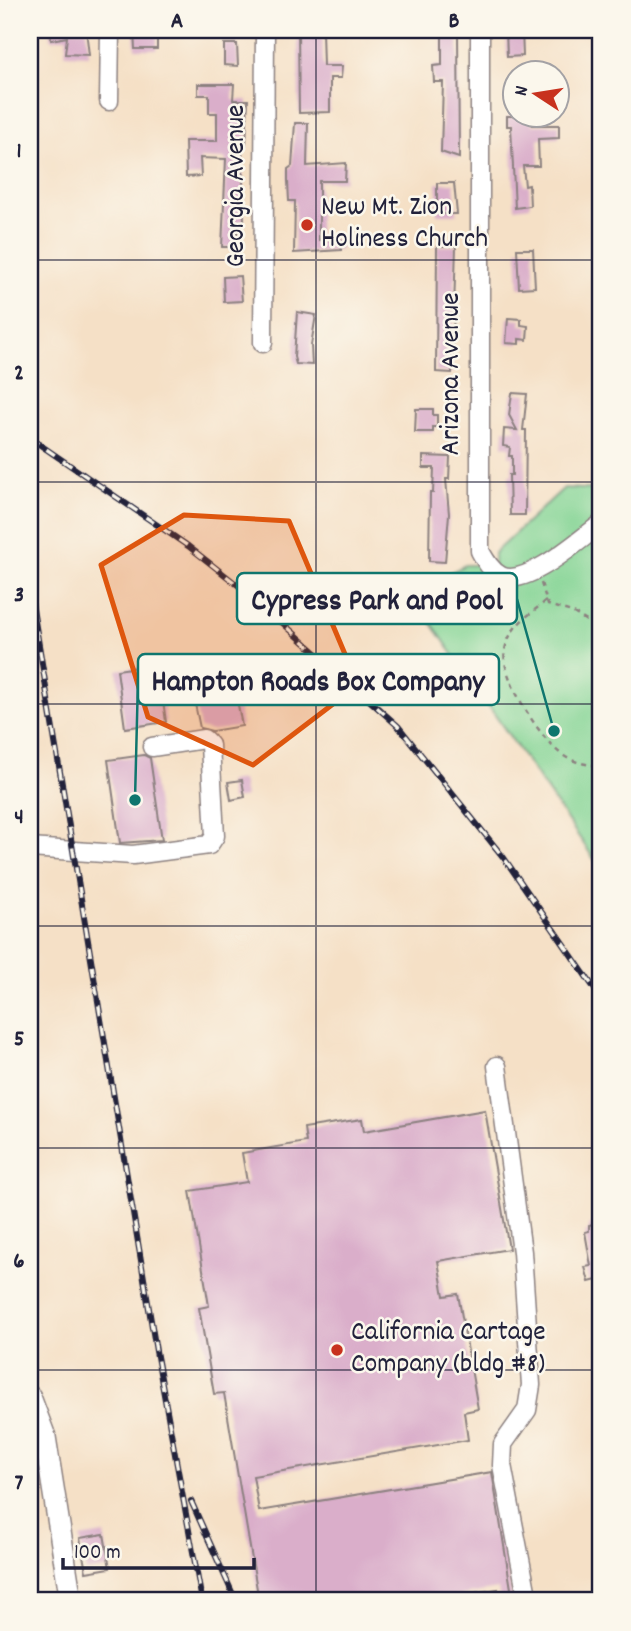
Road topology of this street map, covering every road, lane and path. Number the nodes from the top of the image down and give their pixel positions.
1 (110, 30) edge
2 (265, 30) edge
3 (480, 30) edge
4 (109, 101) dead end
5 (263, 343) dead end
6 (601, 523) edge
7 (533, 572) junction
8 (545, 601) junction
9 (601, 631) edge
10 (152, 747) dead end
11 (601, 766) edge
12 (30, 848) edge
13 (497, 1066) dead end
14 (30, 1397) edge
15 (71, 1601) edge
16 (528, 1601) edge

1 - 4 street
2 - 5 street, Georgia Avenue
3 - 7 street, Arizona Avenue
6 - 7 street
7 - 8 path
8 - 9 path
8 - 11 path
10 - 12 street
13 - 16 street
14 - 15 main road

